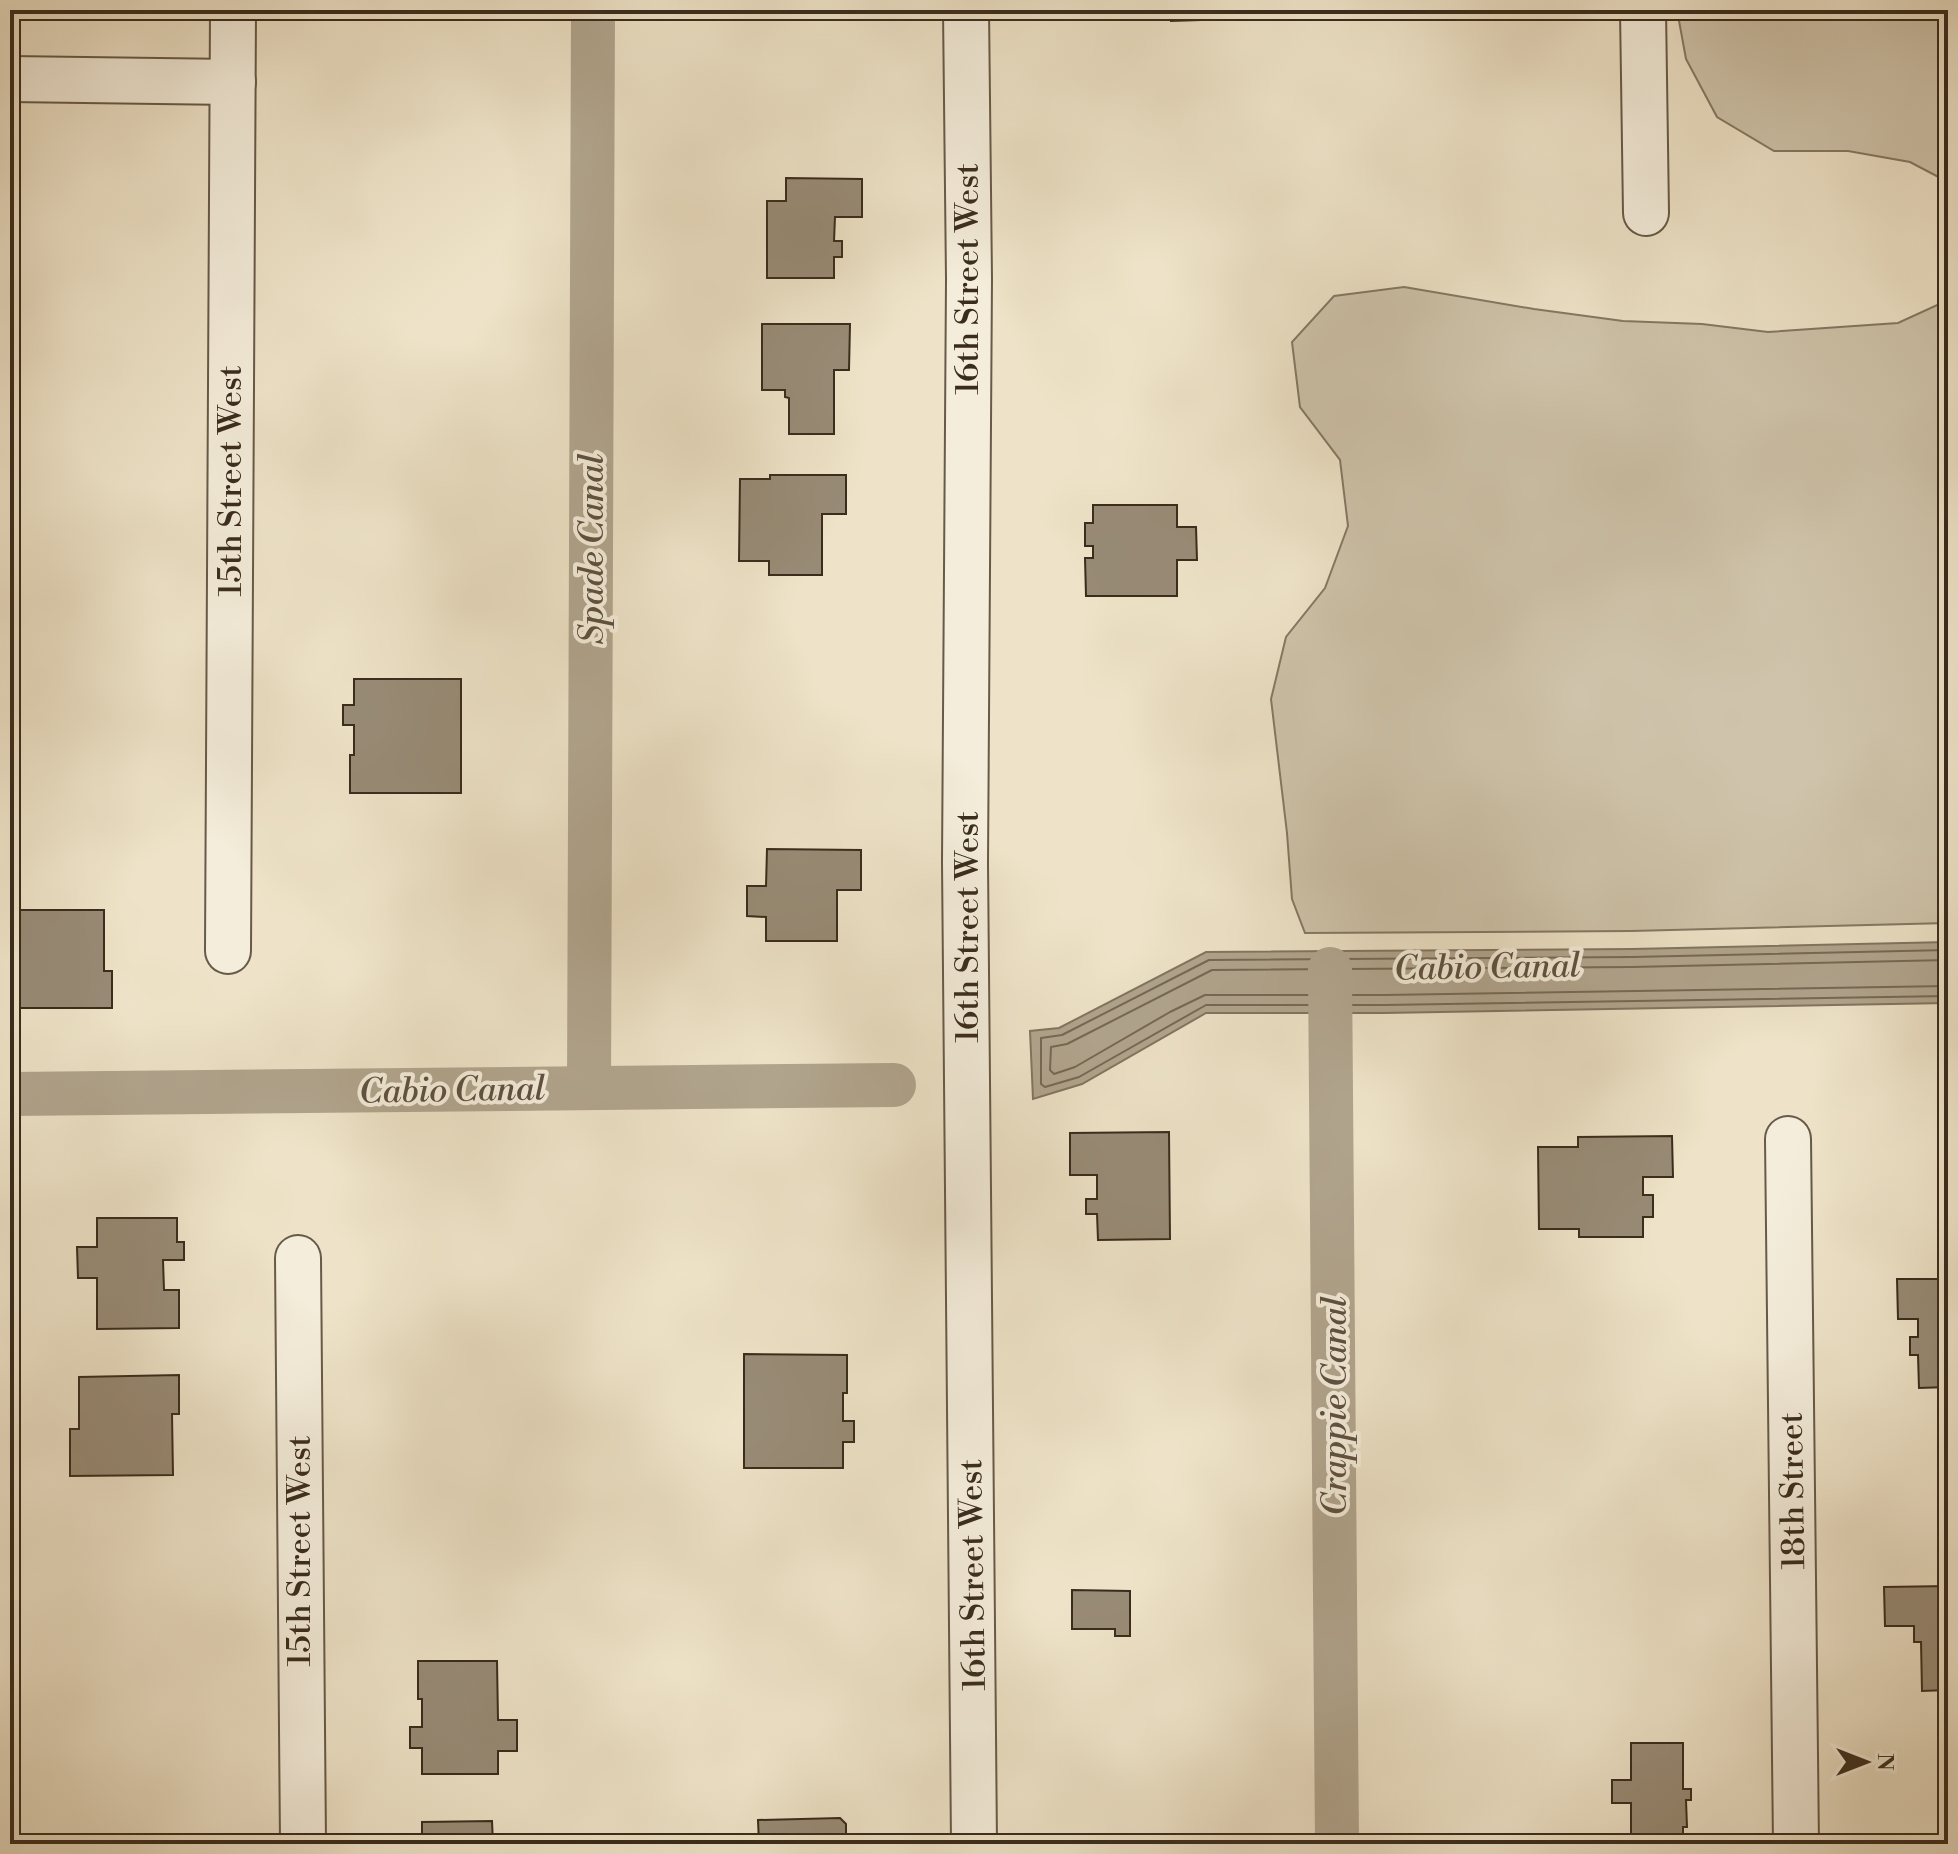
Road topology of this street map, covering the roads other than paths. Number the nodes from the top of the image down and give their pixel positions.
1 (233, 10) edge
2 (966, 10) edge
3 (1643, 10) edge
4 (10, 79) edge
5 (233, 82) junction
6 (1646, 213) dead end
7 (228, 951) dead end
8 (1788, 1139) dead end
9 (298, 1258) dead end
10 (303, 1844) edge
11 (974, 1844) edge
12 (1796, 1844) edge

1 - 5 street, 15th Street West
2 - 11 street, 16th Street West
3 - 6 street
4 - 5 street
5 - 7 street, 15th Street West
8 - 12 street, 18th Street
9 - 10 street, 15th Street West

